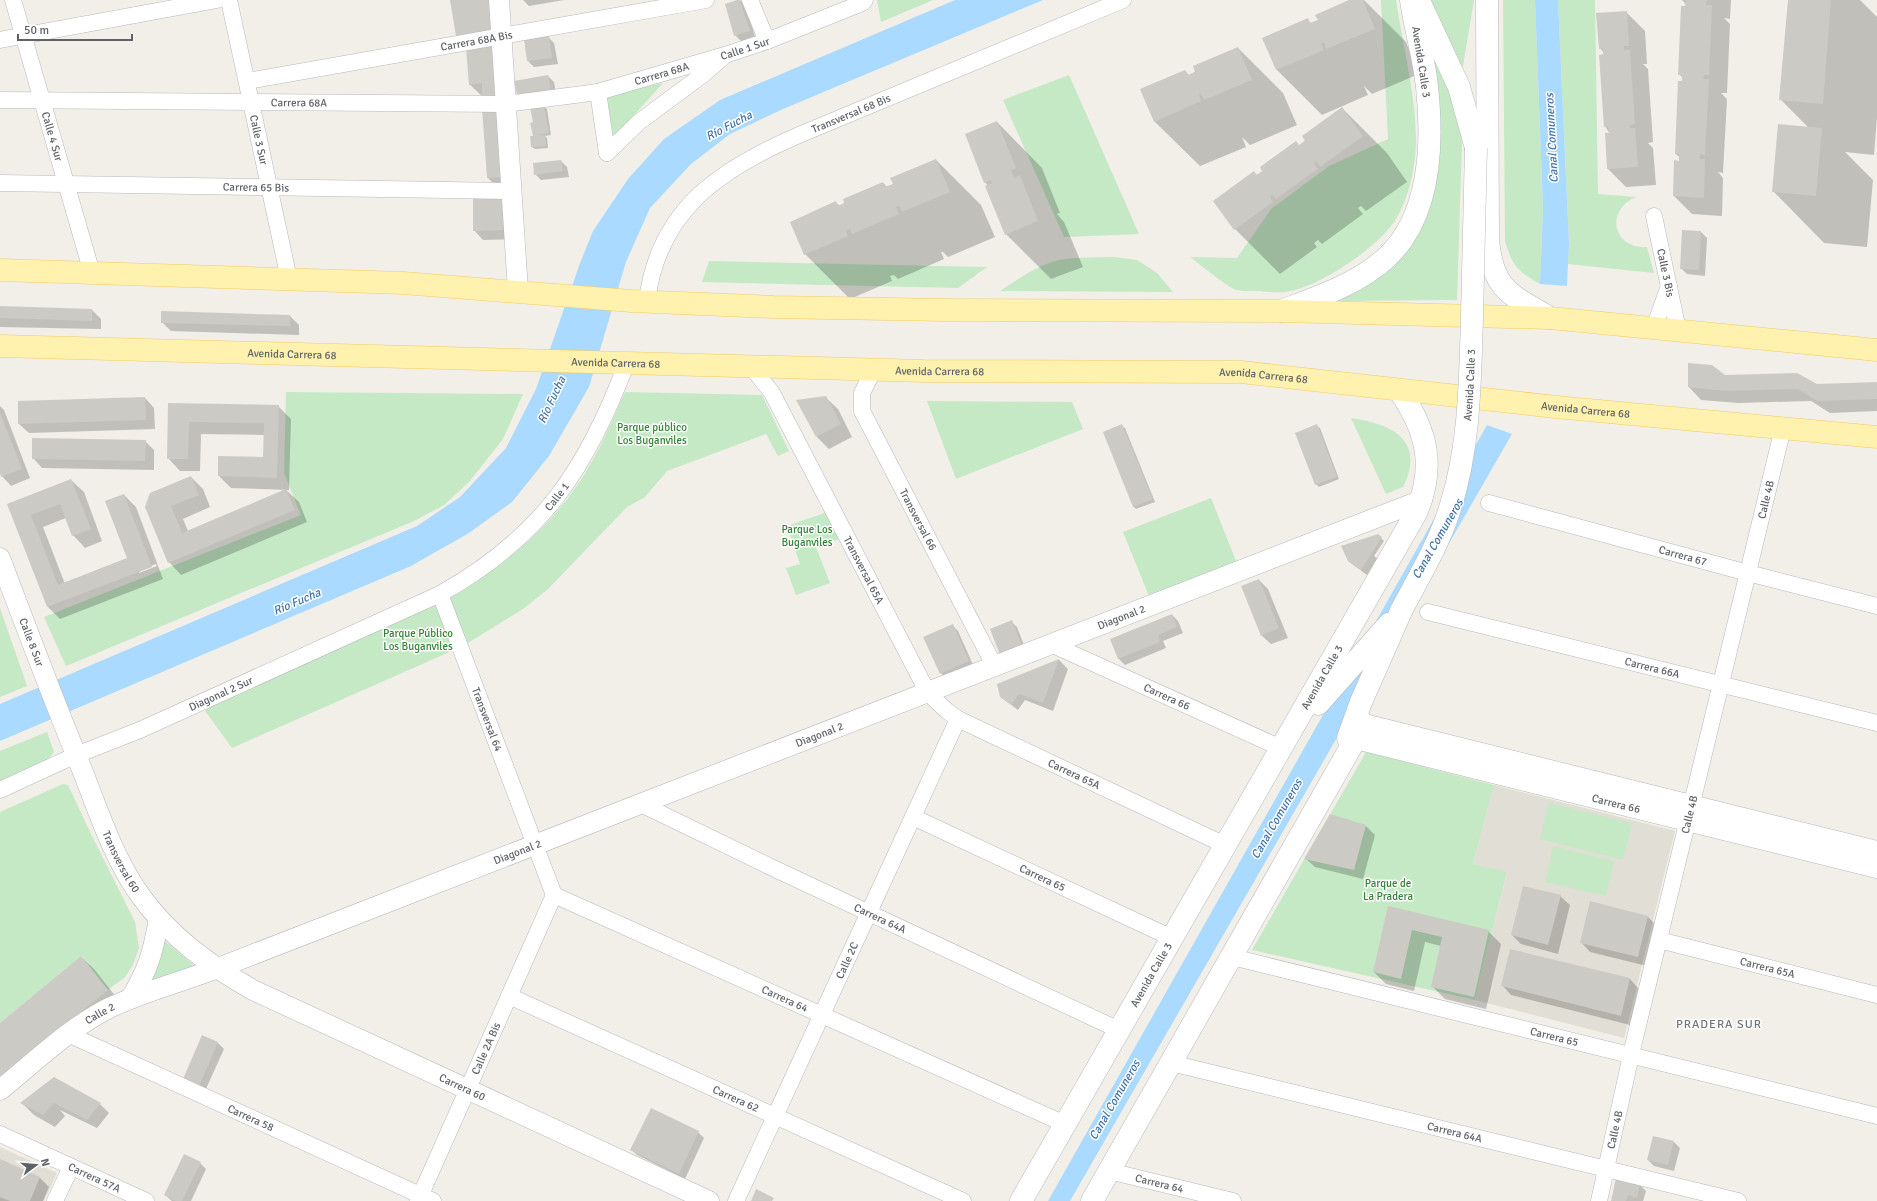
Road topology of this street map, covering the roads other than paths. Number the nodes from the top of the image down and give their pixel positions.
1 (13, 0) edge
2 (217, 0) edge
3 (229, 0) edge
4 (499, 0) edge
5 (706, 0) edge
6 (750, 0) edge
7 (1123, 0) edge
8 (1411, 0) edge
9 (1418, 0) edge
10 (1483, 0) edge
11 (1488, 0) edge
12 (863, 1) edge
13 (24, 36) junction
14 (502, 37) junction
15 (0, 40) edge
16 (767, 41) junction
17 (724, 55) junction
18 (246, 81) junction
19 (598, 92) junction
20 (0, 100) edge
21 (42, 101) junction
22 (251, 102) junction
23 (506, 104) junction
24 (1476, 148) junction
25 (0, 183) edge
26 (66, 184) junction
27 (269, 187) junction
28 (512, 191) junction
29 (1654, 216) dead end
30 (0, 270) edge
31 (92, 273) junction
32 (289, 279) junction
33 (1669, 286) junction
34 (518, 292) junction
35 (640, 301) junction
36 (1280, 311) junction
37 (1550, 318) junction
38 (1654, 328) junction
39 (1678, 330) junction
40 (0, 346) edge
41 (1877, 350) edge
42 (627, 362) junction
43 (750, 365) junction
44 (874, 369) junction
45 (1398, 390) junction
46 (1783, 428) junction
47 (1877, 437) edge
48 (1422, 500) junction
49 (1489, 503) dead end
50 (0, 558) edge
51 (1748, 573) junction
52 (440, 594) junction
53 (1877, 606) edge
54 (1402, 609) junction
55 (1428, 612) dead end
56 (1053, 645) junction
57 (995, 667) junction
58 (1721, 684) junction
59 (928, 693) junction
60 (958, 719) junction
61 (1877, 723) edge
62 (64, 726) joint
63 (1360, 732) joint
64 (1281, 748) junction
65 (76, 755) junction
66 (1332, 781) junction
67 (0, 790) edge
68 (641, 804) junction
69 (1690, 813) junction
70 (913, 817) junction
71 (1225, 845) junction
72 (534, 846) junction
73 (1877, 851) edge
74 (1877, 868) edge
75 (554, 895) junction
76 (868, 913) junction
77 (159, 918) junction
78 (1172, 938) junction
79 (1659, 940) junction
80 (1232, 957) junction
81 (218, 968) junction
82 (1877, 995) edge
83 (510, 996) junction
84 (130, 999) junction
85 (822, 1015) junction
86 (1119, 1030) junction
87 (68, 1034) junction
88 (1631, 1055) junction
89 (1171, 1063) junction
90 (0, 1090) edge
91 (467, 1090) junction
92 (775, 1116) junction
93 (1877, 1116) edge
94 (1066, 1124) junction
95 (0, 1134) edge
96 (71, 1167) junction
97 (1606, 1168) junction
98 (1109, 1171) junction
99 (424, 1199) edge
100 (55, 1201) edge
101 (146, 1201) edge
102 (709, 1201) edge
103 (736, 1201) edge
104 (963, 1201) edge
105 (1021, 1201) edge
106 (1092, 1201) edge
107 (1233, 1201) edge
108 (1599, 1201) edge
109 (1738, 1201) edge

1 - 13 street, Calle 4 Sur
2 - 13 street
3 - 18 street, Calle 3 Sur
4 - 14 street
5 - 14 street, Carrera 68A Bis
6 - 16 street
7 - 35 street, Transversal 68 Bis
8 - 36 main road, Avenida Calle 3
9 - 24 main road, Avenida Calle 3
10 - 24 main road, Avenida Calle 3
11 - 37 main road
12 - 16 street, Calle 1 Sur
13 - 15 street
13 - 21 street, Calle 4 Sur
14 - 18 street, Carrera 68A Bis
14 - 23 street
16 - 17 street, Calle 1 Sur
17 - 19 street, Carrera 68A
17 - 19 street, Calle 1 Sur
18 - 22 street, Calle 3 Sur
19 - 23 street, Carrera 68A
20 - 21 street, Carrera 68A
21 - 22 street, Carrera 68A
21 - 26 street, Calle 4 Sur
22 - 23 street, Carrera 68A
22 - 27 street, Calle 3 Sur
23 - 28 street
24 - 54 main road, Avenida Calle 3, bridge
25 - 26 street, Carrera 65 Bis
26 - 27 street, Carrera 65 Bis
26 - 31 street, Calle 4 Sur
27 - 28 street, Carrera 65 Bis
27 - 32 street, Calle 3 Sur
28 - 34 street
29 - 33 street, Calle 3 Bis
30 - 31 main road
31 - 32 main road
32 - 34 main road
33 - 38 street
33 - 39 street, Calle 3 Bis
34 - 35 main road
35 - 36 main road
36 - 37 main road
37 - 38 main road
38 - 39 main road
39 - 41 main road
40 - 42 main road, Avenida Carrera 68
42 - 43 main road, Avenida Carrera 68
42 - 52 street, Calle 1
43 - 44 main road, Avenida Carrera 68
43 - 59 street, Transversal 65A
44 - 45 main road, Avenida Carrera 68
44 - 57 street, Transversal 66
45 - 46 main road, Avenida Carrera 68
45 - 48 main road, Avenida Calle 3
46 - 47 main road, Avenida Carrera 68
46 - 51 street, Calle 4B
48 - 56 street, Diagonal 2
48 - 64 main road, Avenida Calle 3
49 - 51 street, Carrera 67
50 - 62 street, Calle 8 Sur
51 - 53 street, Carrera 67
51 - 58 street, Calle 4B
52 - 65 street, Diagonal 2 Sur
52 - 72 street, Transversal 64
54 - 64 main road, Avenida Calle 3
54 - 66 main road, Avenida Calle 3
55 - 58 street, Carrera 66A
56 - 57 street, Diagonal 2
56 - 64 street, Carrera 66
57 - 59 street, Diagonal 2
58 - 61 street, Carrera 66A
58 - 69 street, Calle 4B
59 - 60 street, Carrera 65A
59 - 68 street, Diagonal 2
60 - 70 street, Calle 2C
60 - 71 street, Carrera 65A
62 - 65 street, Transversal 60
63 - 66 main road, Avenida Calle 3
63 - 69 street, Carrera 66
64 - 71 main road, Avenida Calle 3
65 - 67 street, Diagonal 2 Sur
65 - 77 street, Transversal 60
66 - 80 main road, Avenida Calle 3
68 - 72 street, Diagonal 2
68 - 76 street, Carrera 64A
69 - 73 street, Carrera 66
69 - 74 street, Carrera 66
69 - 79 street, Calle 4B
70 - 76 street, Calle 2C
70 - 78 street, Carrera 65
71 - 78 main road, Avenida Calle 3
72 - 75 street
72 - 81 street, Diagonal 2
75 - 83 street, Calle 2A Bis
75 - 85 street, Carrera 64
76 - 85 street, Calle 2C
76 - 86 street, Carrera 64A
77 - 81 street, Transversal 60
77 - 84 street
78 - 86 main road, Avenida Calle 3
79 - 82 street, Carrera 65A
79 - 88 street, Calle 4B
80 - 88 street, Carrera 65
80 - 89 main road, Avenida Calle 3
81 - 84 street, Calle 2
81 - 91 street, Carrera 60
83 - 91 street, Calle 2A Bis
83 - 92 street, Carrera 62
84 - 87 street, Calle 2
85 - 92 street, Calle 2C
85 - 94 street, Carrera 64
86 - 94 main road, Avenida Calle 3
87 - 90 street, Calle 2
87 - 99 street, Carrera 58
88 - 93 street, Carrera 65
88 - 97 street, Calle 4B
89 - 97 street, Carrera 64A
89 - 98 main road, Avenida Calle 3
91 - 99 street, Calle 2A Bis
91 - 102 street, Carrera 60
92 - 103 street, Calle 2C
92 - 104 street, Carrera 62
94 - 105 main road, Avenida Calle 3
95 - 96 street, Carrera 57A
96 - 100 street
96 - 101 street, Carrera 57A
97 - 108 street, Calle 4B
97 - 109 street, Carrera 64A
98 - 106 main road, Avenida Calle 3
98 - 107 street, Carrera 64

